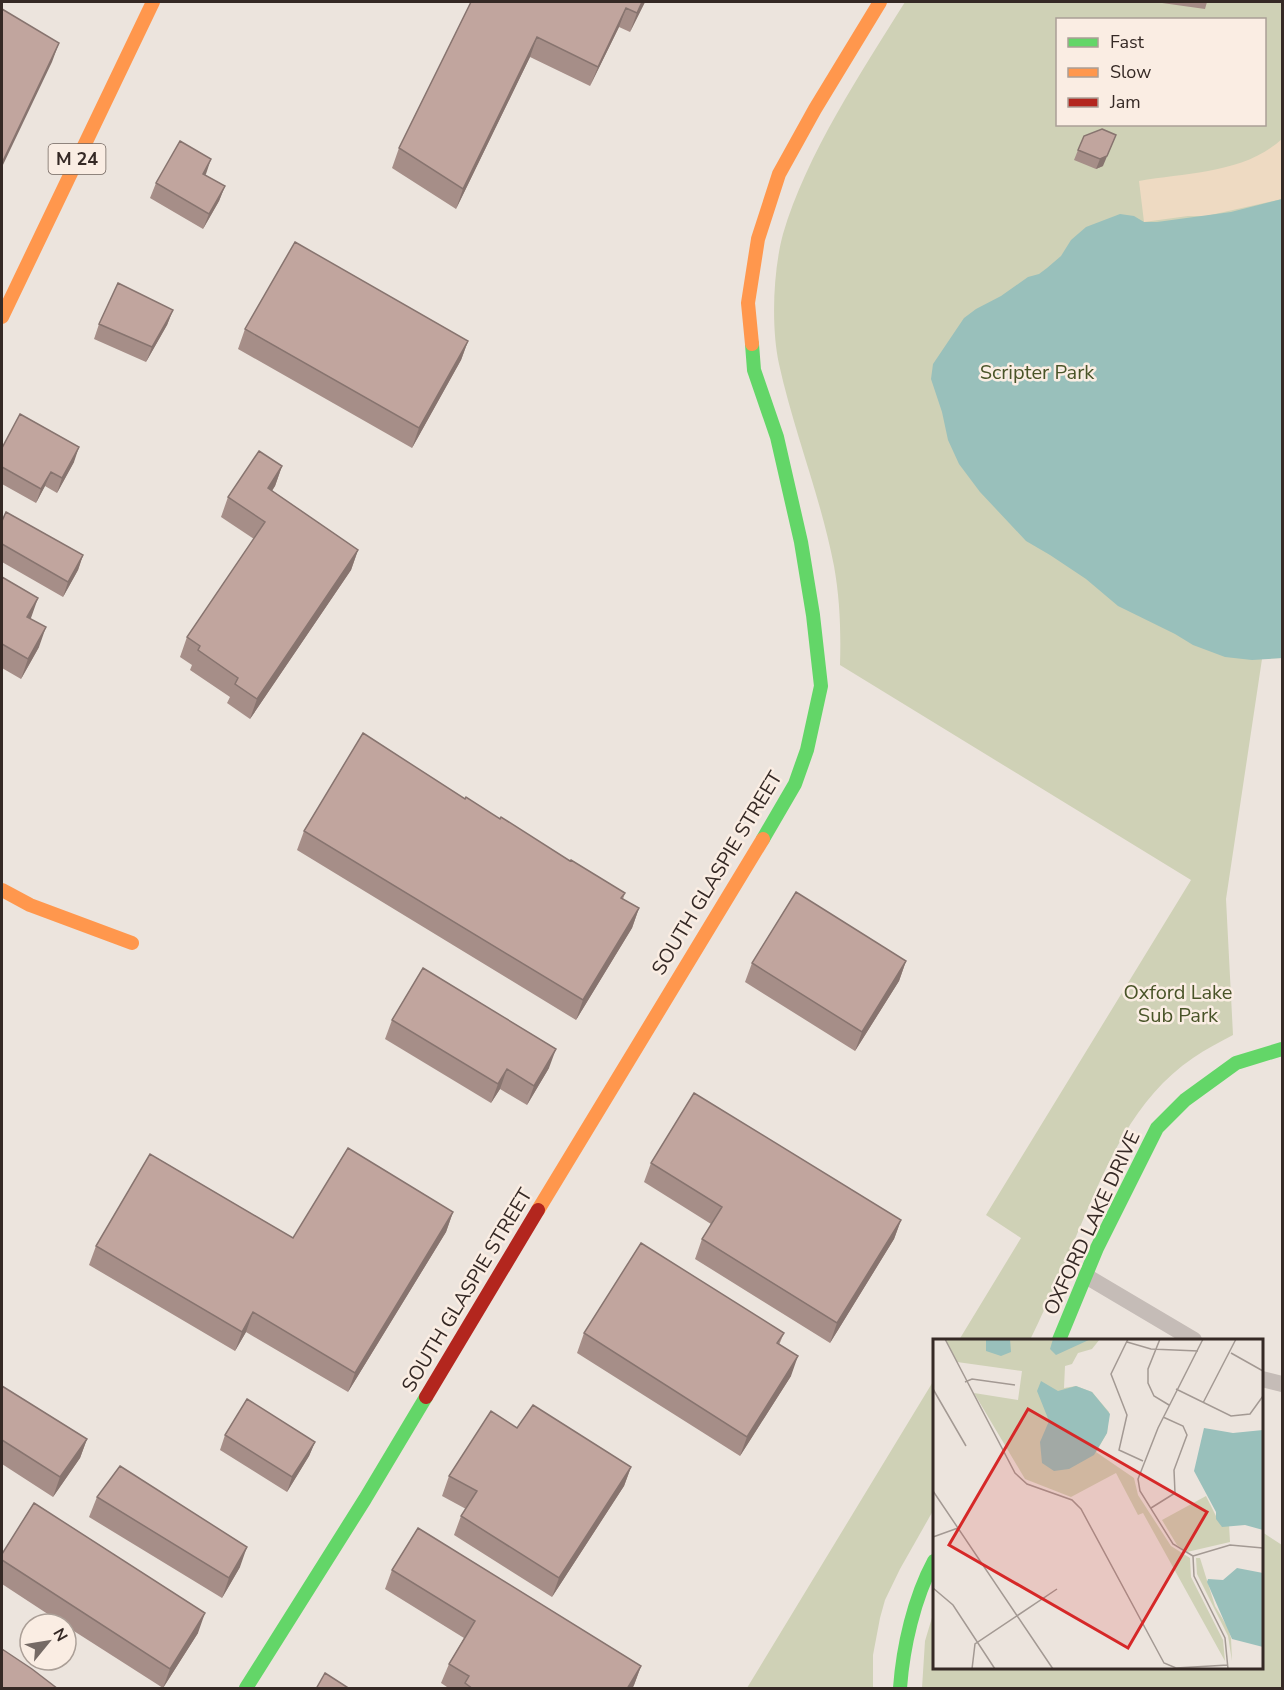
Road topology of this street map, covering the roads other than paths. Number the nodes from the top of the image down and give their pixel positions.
1 (153, 2) edge
2 (880, 2) edge
3 (2, 317) edge
4 (2, 890) edge
5 (132, 943) dead end
6 (1282, 1049) edge
7 (1086, 1276) junction
8 (1060, 1339) edge
9 (1191, 1339) edge
10 (1263, 1379) edge
11 (1282, 1384) edge
12 (933, 1563) edge
13 (246, 1689) edge
14 (900, 1689) edge

1 - 3 street, M 24
2 - 13 street, SOUTH GLASPIE STREET
4 - 5 street
6 - 7 street, OXFORD LAKE DRIVE
7 - 8 street, OXFORD LAKE DRIVE
7 - 9 street
10 - 11 street
12 - 14 street

